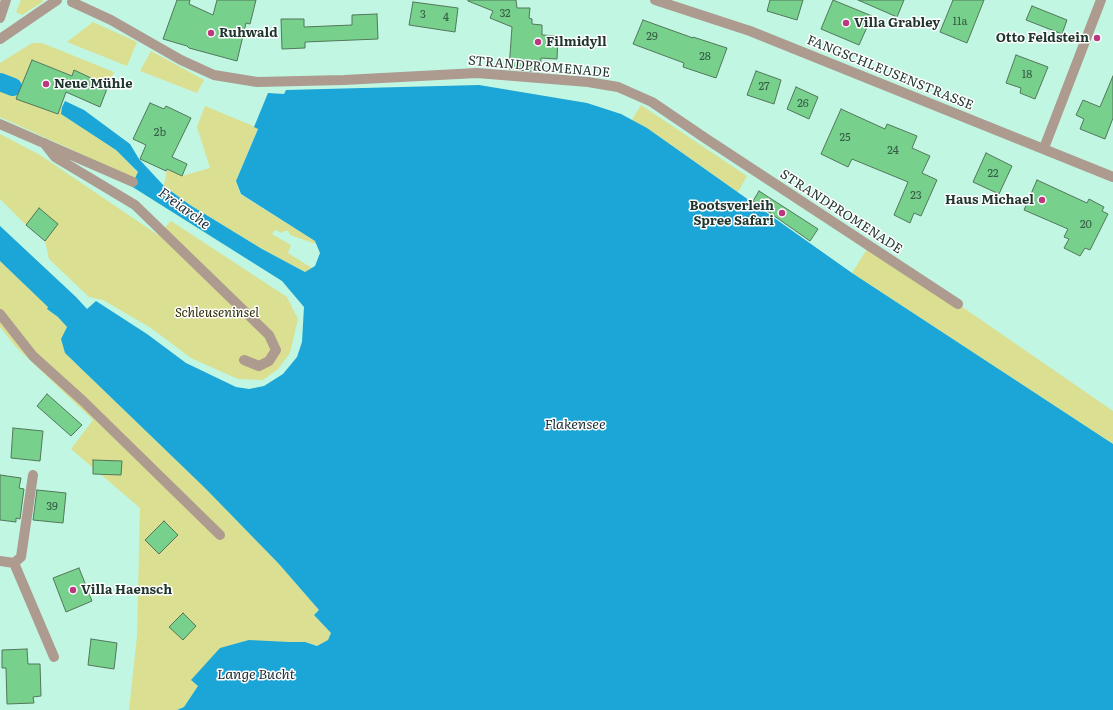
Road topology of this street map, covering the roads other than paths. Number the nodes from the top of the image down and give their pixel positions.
1 (6, 0) edge
2 (57, 0) edge
3 (655, 0) edge
4 (1101, 0) edge
5 (74, 1) edge
6 (0, 18) edge
7 (0, 39) edge
8 (0, 124) edge
9 (44, 144) junction
10 (1044, 148) junction
11 (1113, 177) edge
12 (133, 182) dead end
13 (958, 304) dead end
14 (0, 314) edge
15 (244, 360) dead end
16 (33, 475) dead end
17 (220, 535) dead end
18 (0, 561) edge
19 (14, 563) junction
20 (54, 658) dead end

1 - 6 street
2 - 5 street
2 - 7 street
3 - 10 street, FANGSCHLEUSENSTRASSE
4 - 10 street
5 - 13 street, STRANDPROMENADE
8 - 9 street
9 - 12 street
9 - 15 street
10 - 11 street, FANGSCHLEUSENSTRASSE
14 - 17 street
16 - 19 street
18 - 19 street
19 - 20 street

